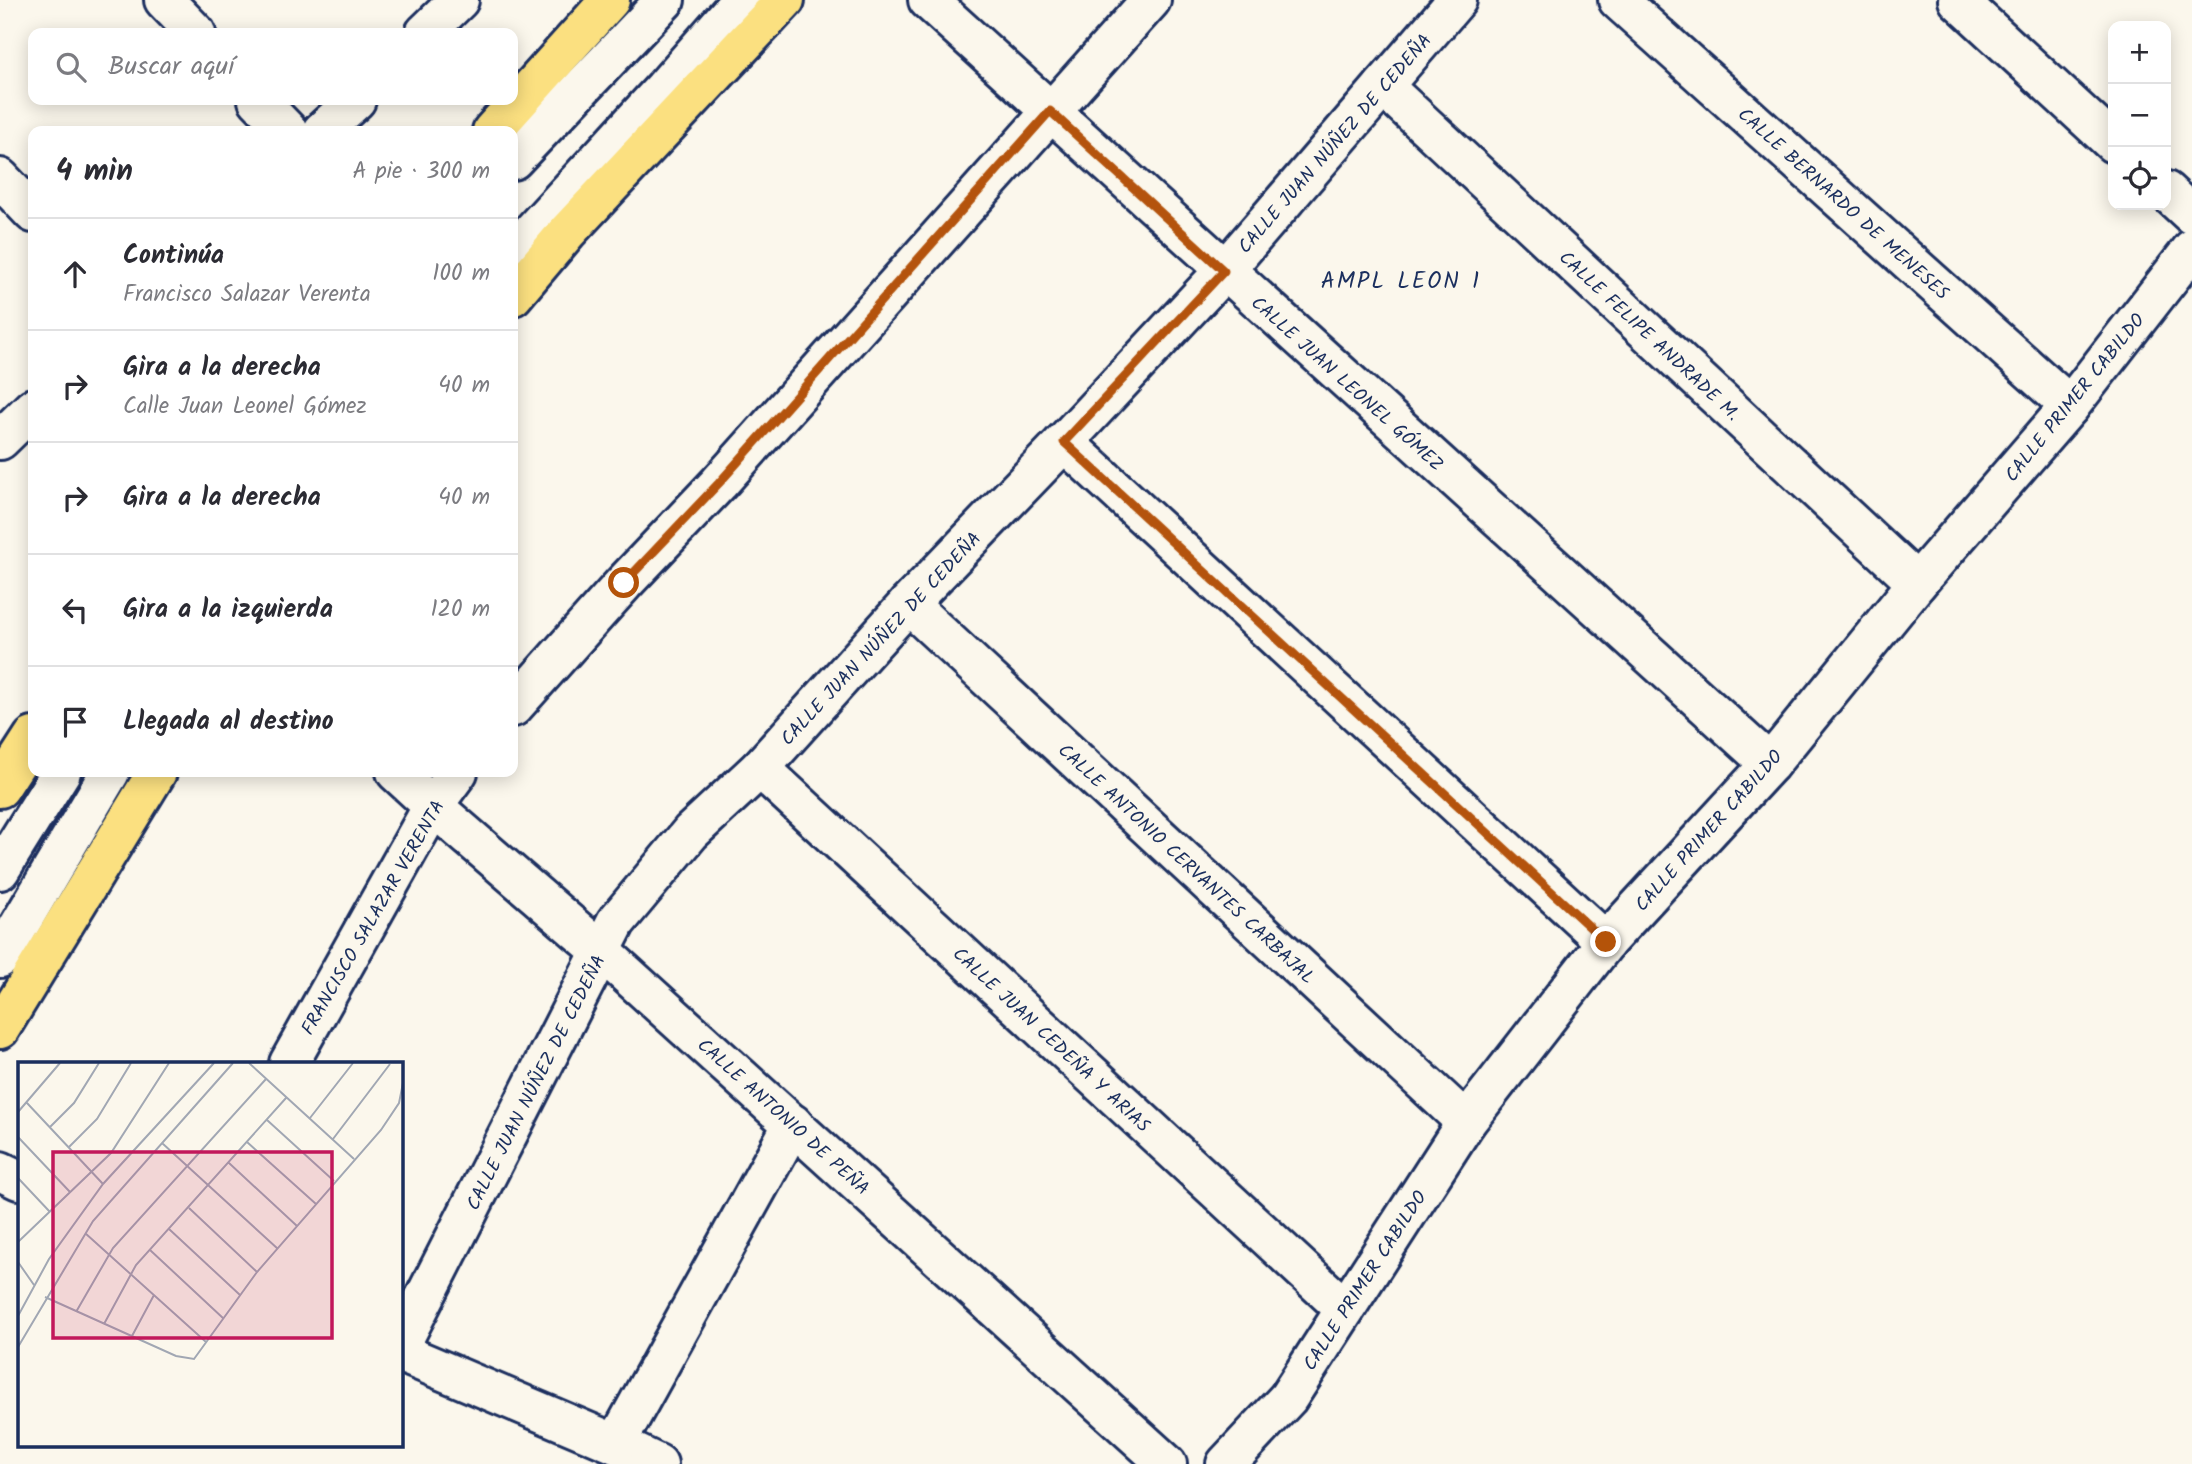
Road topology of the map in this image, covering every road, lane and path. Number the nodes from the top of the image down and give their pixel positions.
1 (164, 0) edge
2 (459, 0) edge
3 (610, 0) edge
4 (665, 0) edge
5 (741, 0) edge
6 (785, 0) edge
7 (928, 0) edge
8 (1151, 0) edge
9 (1457, 0) edge
10 (1618, 0) edge
11 (1958, 0) edge
12 (191, 28) edge
13 (430, 28) edge
14 (1383, 86) junction
15 (518, 102) edge
16 (263, 105) edge
17 (351, 105) edge
18 (515, 105) edge
19 (1050, 111) junction
20 (283, 126) edge
21 (327, 126) edge
22 (497, 126) edge
23 (2108, 138) edge
24 (518, 155) edge
25 (0, 178) edge
26 (2171, 196) edge
27 (28, 208) edge
28 (2192, 215) edge
29 (518, 247) edge
30 (2192, 249) edge
31 (1224, 271) junction
32 (518, 290) edge
33 (2070, 406) junction
34 (28, 413) edge
35 (0, 440) edge
36 (1064, 442) junction
37 (1917, 583) junction
38 (908, 604) junction
39 (518, 701) edge
40 (28, 745) edge
41 (1770, 764) junction
42 (760, 768) junction
43 (58, 777) edge
44 (107, 777) edge
45 (154, 777) edge
46 (401, 777) edge
47 (454, 777) edge
48 (0, 788) edge
49 (433, 806) junction
50 (0, 870) edge
51 (1606, 942) junction
52 (601, 951) junction
53 (0, 958) edge
54 (0, 1029) edge
55 (290, 1062) edge
56 (1466, 1122) junction
57 (793, 1124) junction
58 (0, 1171) edge
59 (18, 1180) edge
60 (1345, 1309) junction
61 (402, 1342) edge
62 (402, 1353) edge
63 (616, 1444) junction
64 (658, 1464) edge
65 (1167, 1464) edge
66 (1226, 1464) edge

1 - 12 street
2 - 13 street
3 - 15 main road
4 - 24 street
5 - 29 street
6 - 32 main road
7 - 19 street, CALLE JUAN LEONEL GÓMEZ
8 - 19 street
9 - 14 street, CALLE JUAN NÚÑEZ DE CEDEÑA
10 - 33 street, CALLE BERNARDO DE MENESES
11 - 23 street
14 - 31 street, CALLE JUAN NÚÑEZ DE CEDEÑA
14 - 37 street, CALLE FELIPE ANDRADE M.
16 - 20 street
17 - 21 street
18 - 22 main road
19 - 31 street, CALLE JUAN LEONEL GÓMEZ
19 - 39 street
25 - 27 street
26 - 28 street
30 - 33 street, CALLE PRIMER CABILDO
31 - 36 street, CALLE JUAN NÚÑEZ DE CEDEÑA
31 - 41 street, CALLE JUAN LEONEL GÓMEZ
33 - 37 street, CALLE PRIMER CABILDO
34 - 35 street
36 - 38 street, CALLE JUAN NÚÑEZ DE CEDEÑA
36 - 51 street
37 - 41 street, CALLE PRIMER CABILDO
38 - 42 street, CALLE JUAN NÚÑEZ DE CEDEÑA
38 - 56 street, CALLE ANTONIO CERVANTES CARBAJAL
40 - 48 main road
41 - 51 street, CALLE PRIMER CABILDO
42 - 52 street, CALLE JUAN NÚÑEZ DE CEDEÑA
42 - 60 street, CALLE JUAN CEDEÑA Y ARIAS
43 - 50 street
44 - 53 street
45 - 54 main road
46 - 49 street, CALLE ANTONIO DE PEÑA
47 - 49 street, FRANCISCO SALAZAR VERENTA
49 - 52 street, CALLE ANTONIO DE PEÑA
49 - 55 street, FRANCISCO SALAZAR VERENTA
51 - 56 street, CALLE PRIMER CABILDO
52 - 57 street, CALLE ANTONIO DE PEÑA
52 - 61 street, CALLE JUAN NÚÑEZ DE CEDEÑA
56 - 60 street, CALLE PRIMER CABILDO
57 - 63 street
57 - 65 street, CALLE ANTONIO DE PEÑA
58 - 59 street
60 - 66 street, CALLE PRIMER CABILDO
62 - 63 street
63 - 64 street

